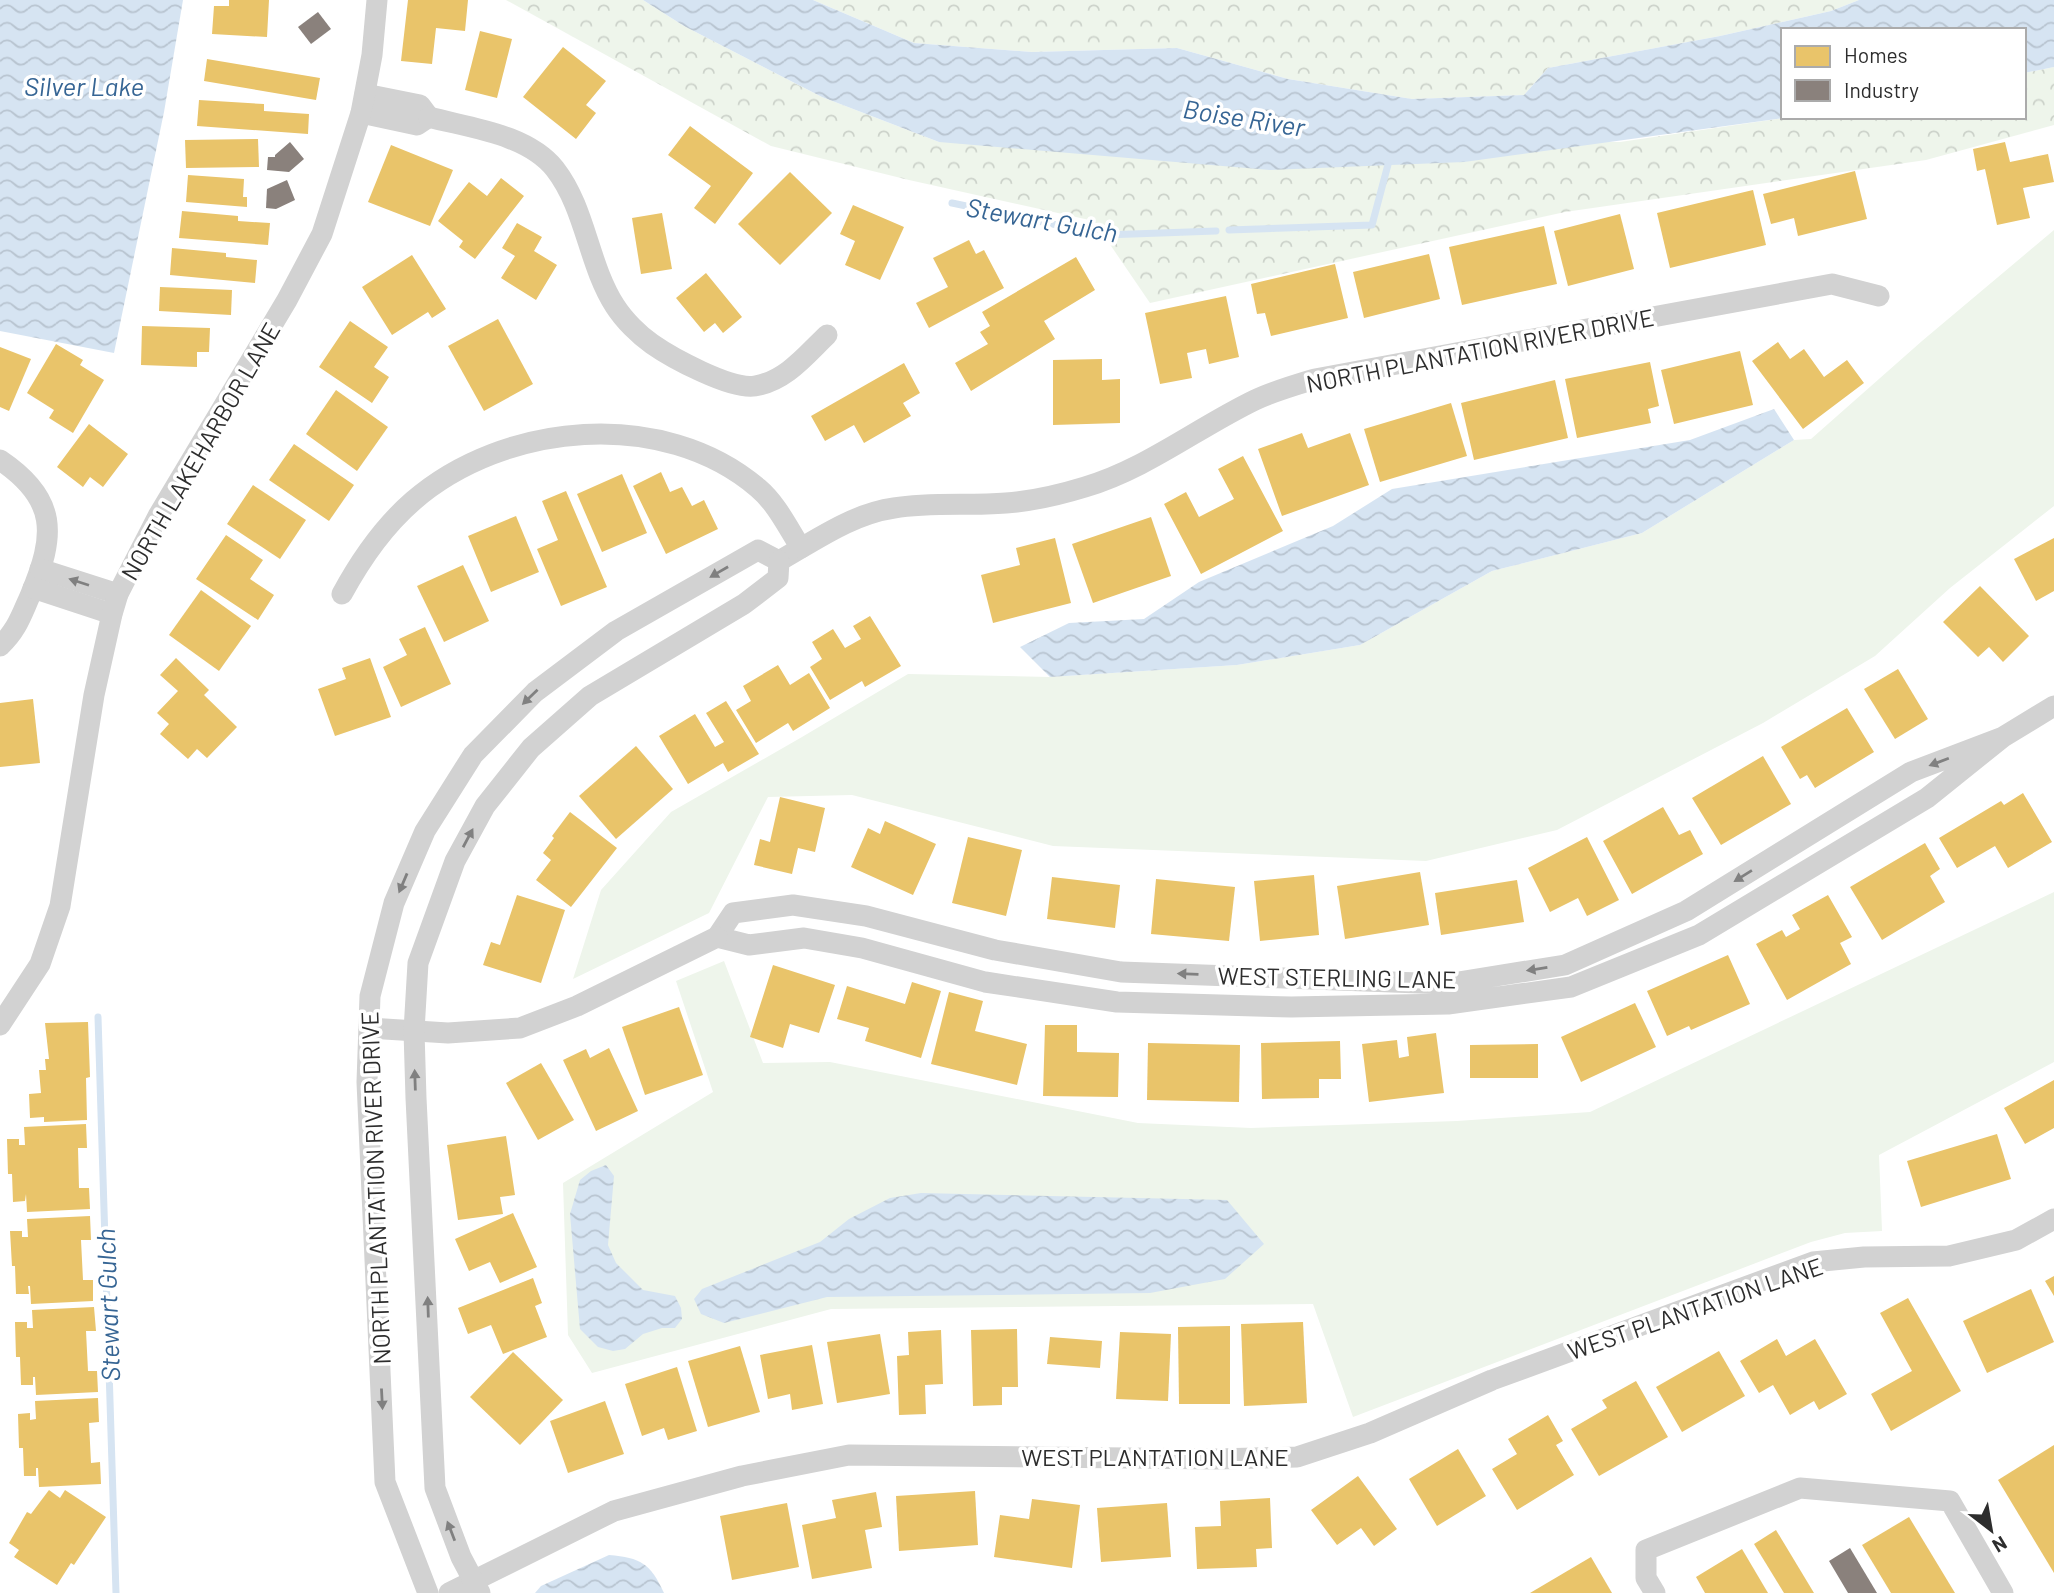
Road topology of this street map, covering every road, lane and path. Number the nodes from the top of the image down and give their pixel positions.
1 (377, 0) edge
2 (363, 103) junction
3 (1879, 296) dead end
4 (827, 335) dead end
5 (0, 460) edge
6 (801, 548) junction
7 (779, 561) junction
8 (36, 579) junction
9 (342, 594) dead end
10 (115, 604) junction
11 (0, 646) edge
12 (2054, 706) edge
13 (2003, 737) junction
14 (717, 937) junction
15 (0, 1025) edge
16 (369, 1028) junction
17 (414, 1031) junction
18 (2054, 1219) edge
19 (477, 1586) edge
20 (428, 1593) edge
21 (449, 1593) edge
22 (1655, 1593) edge
23 (2003, 1593) edge

1 - 2 street, NORTH LAKEHARBOR LANE
2 - 4 street
2 - 10 street, NORTH LAKEHARBOR LANE
3 - 6 street, NORTH PLANTATION RIVER DRIVE
5 - 8 street
6 - 7 street, NORTH PLANTATION RIVER DRIVE
6 - 9 street
7 -> 16 street, NORTH PLANTATION RIVER DRIVE
17 -> 7 street, NORTH PLANTATION RIVER DRIVE
8 - 10 street
8 - 11 street
10 - 15 street, NORTH LAKEHARBOR LANE
12 - 13 street, WEST STERLING LANE
13 - 14 street, WEST STERLING LANE
13 -> 14 street, WEST STERLING LANE
14 - 17 street, WEST STERLING LANE
16 - 17 street, WEST STERLING LANE
16 -> 20 street, NORTH PLANTATION RIVER DRIVE
19 -> 17 street, NORTH PLANTATION RIVER DRIVE
18 - 19 street, WEST PLANTATION LANE
19 - 21 street, WEST PLANTATION LANE
22 - 23 street

